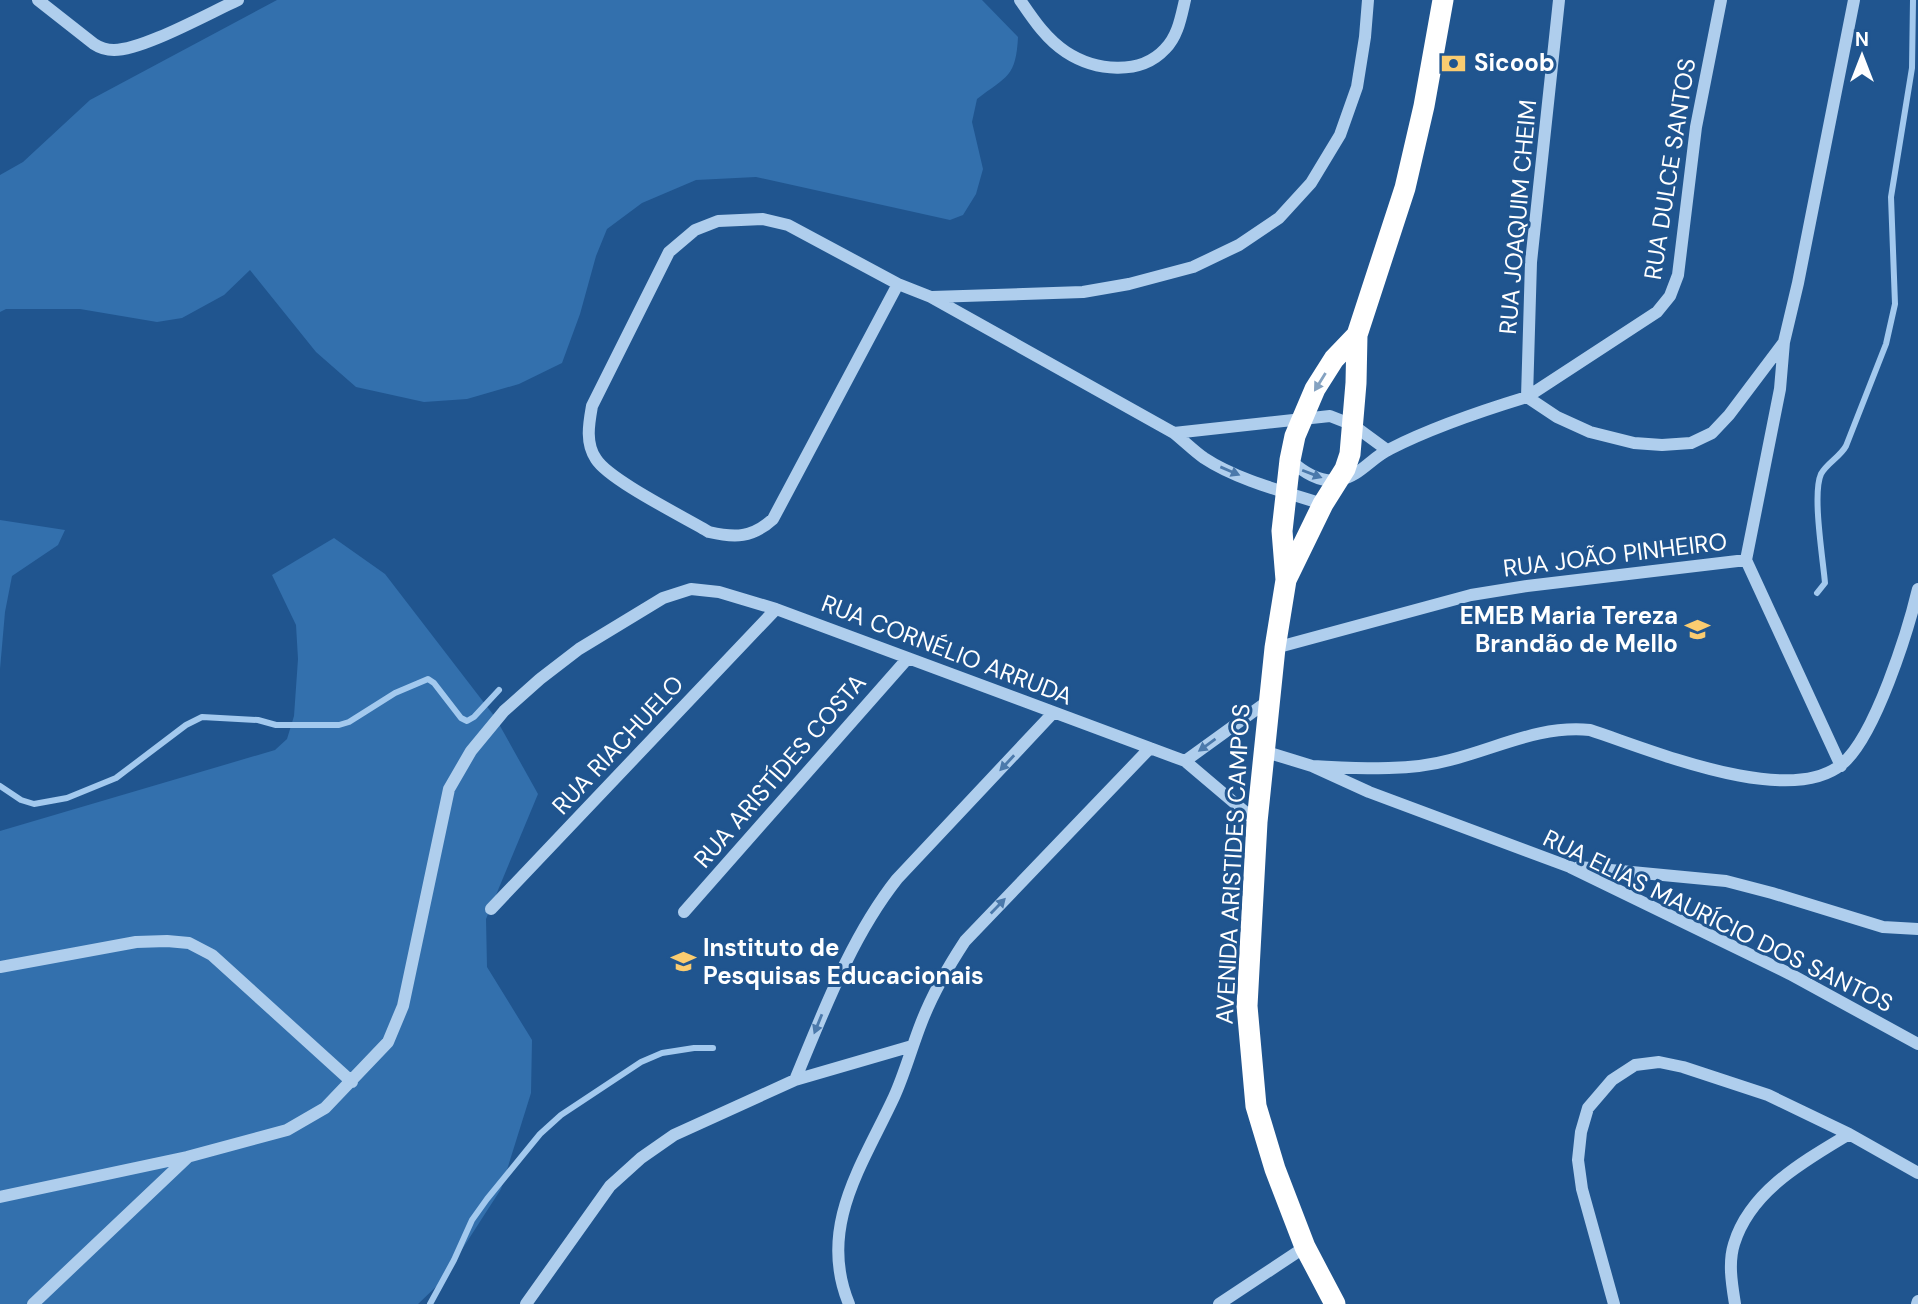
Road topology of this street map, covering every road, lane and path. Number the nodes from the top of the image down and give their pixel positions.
1 (38, 0) edge
2 (238, 0) edge
3 (1020, 0) edge
4 (1185, 0) edge
5 (1368, 0) edge
6 (1443, 0) edge
7 (1559, 0) edge
8 (1721, 0) edge
9 (1854, 0) edge
10 (898, 284) junction
11 (931, 297) junction
12 (1357, 335) junction
13 (1784, 341) junction
14 (1527, 397) junction
15 (1302, 418) junction
16 (1353, 425) junction
17 (1174, 433) junction
18 (1387, 450) junction
19 (1290, 460) junction
20 (1338, 481) junction
21 (1286, 492) junction
22 (1323, 504) junction
23 (1746, 560) junction
24 (1286, 580) junction
25 (1918, 589) edge
26 (776, 609) junction
27 (1275, 648) junction
28 (908, 658) junction
29 (1268, 701) junction
30 (1054, 713) junction
31 (1150, 748) junction
32 (1263, 751) junction
33 (1185, 761) junction
34 (1312, 765) junction
35 (1841, 765) junction
36 (1256, 822) junction
37 (1570, 867) junction
38 (491, 909) dead end
39 (684, 912) dead end
40 (1918, 929) edge
41 (0, 967) edge
42 (1918, 1044) edge
43 (912, 1046) junction
44 (795, 1080) junction
45 (352, 1082) junction
46 (1849, 1134) junction
47 (187, 1157) junction
48 (1918, 1173) edge
49 (0, 1197) edge
50 (1305, 1247) junction
51 (33, 1304) edge
52 (526, 1304) edge
53 (849, 1304) edge
54 (1219, 1304) edge
55 (1335, 1304) edge
56 (1614, 1304) edge
57 (1735, 1304) edge

1 - 2 street
3 - 4 street
5 - 11 street
6 - 12 highway, AVENIDA ARISTIDES CAMPOS
7 - 14 street, RUA JOAQUIM CHEIM
8 - 14 street, RUA DULCE SANTOS
9 - 13 street
10 - 10 street
10 - 11 street
11 - 17 street
12 -> 15 highway, AVENIDA ARISTIDES CAMPOS
12 - 16 highway, AVENIDA ARISTIDES CAMPOS
13 - 14 street
13 - 23 street, RUA JOÃO PINHEIRO
14 - 18 street, RUA DULCE SANTOS
15 - 16 street
15 - 17 street
15 - 19 highway, AVENIDA ARISTIDES CAMPOS
16 - 18 street
16 - 20 highway, AVENIDA ARISTIDES CAMPOS
17 -> 21 street
18 - 20 street, RUA DULCE SANTOS
19 -> 20 street
19 - 21 highway, AVENIDA ARISTIDES CAMPOS
20 - 22 highway, AVENIDA ARISTIDES CAMPOS
21 - 22 street
21 - 24 highway, AVENIDA ARISTIDES CAMPOS
22 - 24 highway, AVENIDA ARISTIDES CAMPOS
23 - 27 street, RUA JOÃO PINHEIRO
23 - 35 street
24 - 27 highway, AVENIDA ARISTIDES CAMPOS
25 - 35 street
26 - 28 street, RUA CORNÉLIO ARRUDA
26 - 38 street, RUA RIACHUELO
26 - 45 street, RUA CORNÉLIO ARRUDA
27 - 29 highway, AVENIDA ARISTIDES CAMPOS
28 - 30 street, RUA CORNÉLIO ARRUDA
28 - 39 street, RUA ARISTÍDES COSTA
29 - 32 highway, AVENIDA ARISTIDES CAMPOS
29 -> 33 street
30 - 31 street, RUA CORNÉLIO ARRUDA
30 -> 44 street
31 - 33 street, RUA CORNÉLIO ARRUDA
43 -> 31 street
32 - 34 street, RUA ELIAS MAURÍCIO DOS SANTOS
32 - 36 highway, AVENIDA ARISTIDES CAMPOS
33 - 36 street, RUA CORNÉLIO ARRUDA
34 - 35 street
34 - 37 street, RUA ELIAS MAURÍCIO DOS SANTOS
36 - 50 highway, AVENIDA ARISTIDES CAMPOS
37 - 40 street
37 - 42 street, RUA ELIAS MAURÍCIO DOS SANTOS
41 - 45 street
43 - 44 street
43 - 53 street
44 - 52 street
45 - 47 street
46 - 48 street
46 - 56 street
46 - 57 street
47 - 49 street
47 - 51 street
50 - 54 street
50 - 55 highway, AVENIDA ARISTIDES CAMPOS

